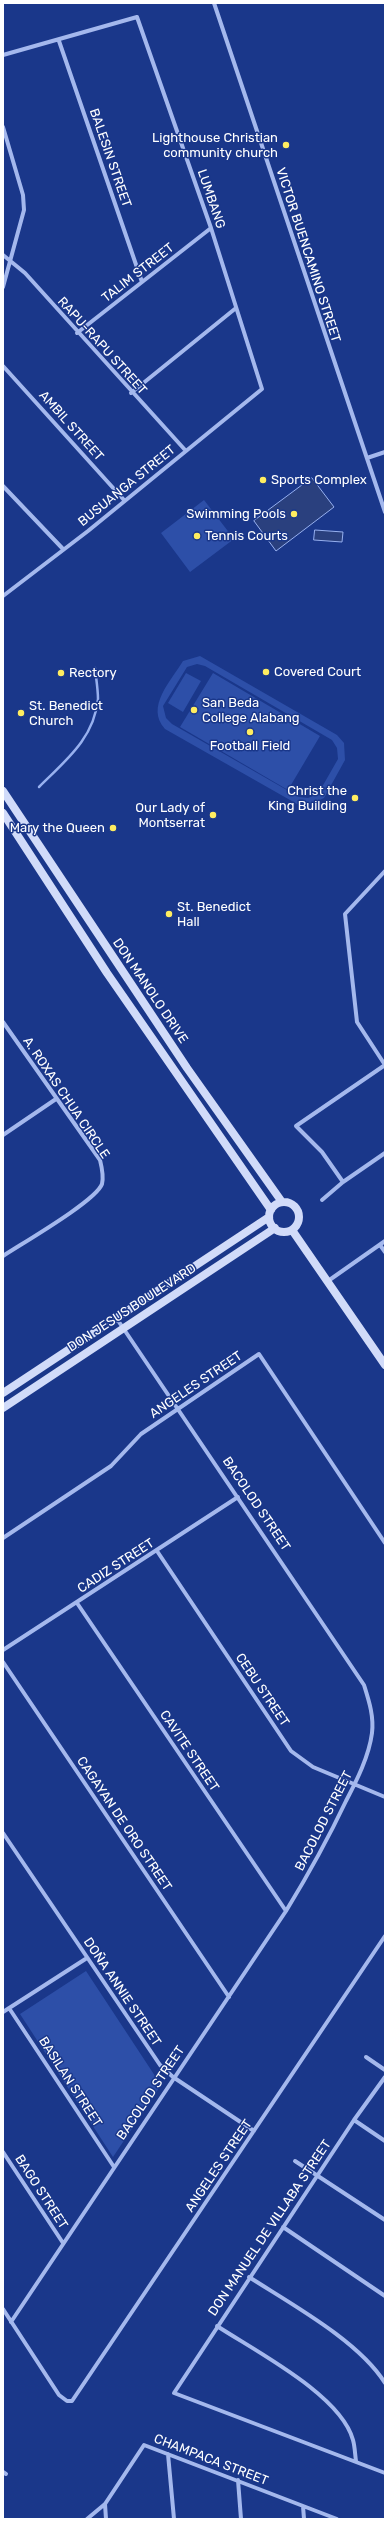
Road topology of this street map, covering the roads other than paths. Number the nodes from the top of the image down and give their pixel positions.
1 (214, 3) edge
2 (59, 41) junction
3 (3, 55) edge
4 (3, 127) edge
5 (5, 139) edge
6 (211, 228) junction
7 (3, 255) edge
8 (11, 262) junction
9 (142, 282) junction
10 (3, 287) edge
11 (236, 308) junction
12 (77, 334) junction
13 (3, 366) edge
14 (262, 389) joint
15 (131, 393) junction
16 (186, 451) junction
17 (385, 452) edge
18 (366, 458) junction
19 (3, 486) edge
20 (124, 500) junction
21 (385, 512) edge
22 (63, 549) junction
23 (3, 596) edge
24 (3, 791) edge
25 (3, 813) edge
26 (385, 871) edge
27 (71, 895) junction
28 (61, 902) junction
29 (149, 1008) junction
30 (136, 1016) junction
31 (3, 1022) edge
32 (385, 1065) edge
33 (56, 1099) junction
34 (3, 1135) edge
35 (385, 1152) edge
36 (343, 1182) junction
37 (322, 1200) dead end
38 (282, 1202) junction
39 (270, 1213) junction
40 (275, 1228) junction
41 (292, 1230) junction
42 (385, 1241) edge
43 (380, 1245) junction
44 (385, 1252) edge
45 (3, 1256) edge
46 (328, 1282) junction
47 (117, 1319) junction
48 (123, 1328) junction
49 (385, 1365) edge
50 (3, 1393) edge
51 (3, 1408) edge
52 (178, 1409) junction
53 (238, 1497) junction
54 (3, 1538) edge
55 (385, 1543) edge
56 (157, 1551) junction
57 (77, 1603) junction
58 (3, 1650) edge
59 (3, 1662) edge
60 (354, 1784) junction
61 (385, 1797) edge
62 (3, 1834) edge
63 (286, 1911) junction
64 (385, 1936) edge
65 (87, 1958) junction
66 (229, 1997) junction
67 (9, 2008) junction
68 (3, 2012) edge
69 (366, 2057) dead end
70 (385, 2070) edge
71 (385, 2076) edge
72 (173, 2077) junction
73 (354, 2120) junction
74 (254, 2131) junction
75 (385, 2141) edge
76 (3, 2152) edge
77 (295, 2161) dead end
78 (114, 2168) junction
79 (317, 2176) junction
80 (385, 2220) edge
81 (282, 2227) junction
82 (63, 2244) junction
83 (250, 2277) junction
84 (385, 2296) edge
85 (3, 2309) edge
86 (11, 2322) junction
87 (217, 2326) junction
88 (385, 2383) edge
89 (168, 2454) junction
90 (356, 2462) junction
91 (385, 2473) edge
92 (238, 2480) junction
93 (105, 2504) junction
94 (303, 2506) junction
95 (87, 2519) edge
96 (106, 2519) edge
97 (174, 2519) edge
98 (241, 2519) edge
99 (304, 2519) edge
100 (337, 2519) edge

1 - 18 street, VICTOR BUENCAMINO STREET
2 - 3 street
2 - 6 street, LUMBANG
2 - 9 street, BALESIN STREET
4 - 5 street
5 - 8 street
6 - 9 street, TALIM STREET
6 - 11 street, LUMBANG
7 - 8 street, RAPU-RAPU STREET
8 - 10 street
8 - 12 street, RAPU-RAPU STREET
9 - 12 street, TALIM STREET
11 - 14 street, LUMBANG
11 - 15 street
12 - 15 street, RAPU-RAPU STREET
13 - 20 street, AMBIL STREET
14 - 16 street, BUSUANGA STREET
15 - 16 street, RAPU-RAPU STREET
16 - 20 street, BUSUANGA STREET
17 - 18 street
18 - 21 street, VICTOR BUENCAMINO STREET
19 - 22 street
20 - 22 street, BUSUANGA STREET
22 - 23 street, BUSUANGA STREET
24 - 27 street, DON MANOLO DRIVE
25 - 28 street, DON MANOLO DRIVE
26 - 32 street
27 - 28 street
27 - 29 street, DON MANOLO DRIVE
28 - 30 street, DON MANOLO DRIVE
29 - 30 street
29 - 38 street, DON MANOLO DRIVE
30 - 39 street, DON MANOLO DRIVE
31 - 33 street, A. ROXAS CHUA CIRCLE
32 - 36 street
33 - 34 street
33 - 45 street, A. ROXAS CHUA CIRCLE
35 - 36 street
36 - 37 street
38 - 39 street
38 - 41 street
39 - 40 street
39 - 47 street, DON JESUS BOULEVARD
40 - 41 street
40 - 48 street, DON JESUS BOULEVARD
41 - 46 street
42 - 43 street
43 - 44 street
43 - 46 street
46 - 49 street
47 - 48 street, BACOLOD STREET
47 - 50 street, DON JESUS BOULEVARD
48 - 51 street, DON JESUS BOULEVARD
48 - 52 street, BACOLOD STREET
52 - 53 street, BACOLOD STREET
52 - 54 street, ANGELES STREET
52 - 55 street, ANGELES STREET
53 - 56 street, CADIZ STREET
53 - 60 street, BACOLOD STREET
56 - 57 street, CADIZ STREET
56 - 60 street, CEBU STREET
57 - 58 street, CADIZ STREET
57 - 63 street, CAVITE STREET
59 - 66 street, CAGAYAN DE ORO STREET
60 - 61 street, CEBU STREET
60 - 63 street, BACOLOD STREET
62 - 65 street, DOÑA ANNIE STREET
63 - 66 street, BACOLOD STREET
64 - 74 street, ANGELES STREET
65 - 67 street
65 - 72 street, DOÑA ANNIE STREET
66 - 72 street, BACOLOD STREET
67 - 68 street
67 - 78 street, BASILAN STREET
69 - 70 street
71 - 73 street, DON MANUEL DE VILLABA STREET
72 - 74 street, DOÑA ANNIE STREET
72 - 78 street, BACOLOD STREET
73 - 75 street
73 - 79 street, DON MANUEL DE VILLABA STREET
74 - 86 street, ANGELES STREET
76 - 82 street, BAGO STREET
77 - 79 street
78 - 82 street, BACOLOD STREET
79 - 80 street
79 - 81 street, DON MANUEL DE VILLABA STREET
81 - 83 street, DON MANUEL DE VILLABA STREET
81 - 84 street
82 - 86 street, BACOLOD STREET
83 - 87 street, DON MANUEL DE VILLABA STREET
83 - 88 street
85 - 86 street
87 - 90 street
87 - 90 street, DON MANUEL DE VILLABA STREET
89 - 92 street, CHAMPACA STREET
89 - 93 street, CHAMPACA STREET
89 - 97 street
90 - 91 street
92 - 94 street, CHAMPACA STREET
92 - 98 street
93 - 95 street, CHAMPACA STREET
93 - 96 street
94 - 99 street
94 - 100 street, CHAMPACA STREET

